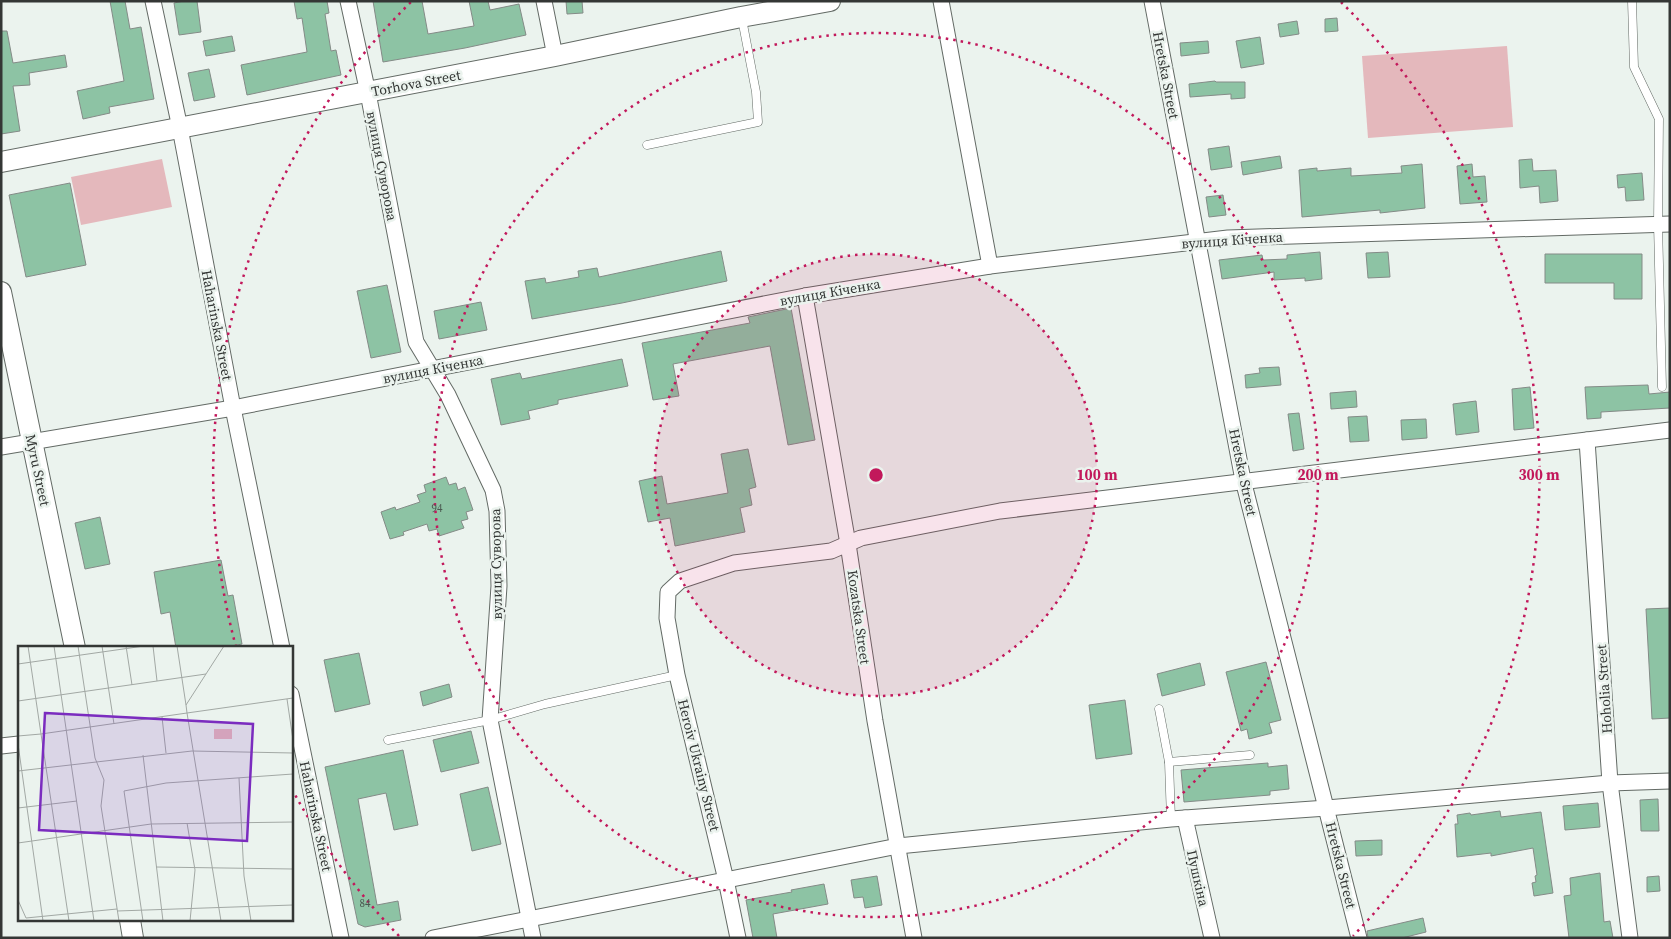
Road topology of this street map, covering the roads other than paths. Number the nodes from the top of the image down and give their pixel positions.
1 (154, 1) edge
2 (348, 1) edge
3 (544, 1) edge
4 (830, 1) edge
5 (942, 1) edge
6 (1152, 1) edge
7 (1632, 1) edge
8 (742, 17) junction
9 (554, 56) junction
10 (368, 93) junction
11 (180, 128) junction
12 (647, 145) dead end
13 (1, 162) edge
14 (1664, 224) edge
15 (1197, 241) junction
16 (990, 266) junction
17 (1, 292) edge
18 (805, 296) junction
19 (1660, 296) junction
20 (1670, 296) edge
21 (433, 369) junction
22 (1662, 387) dead end
23 (233, 408) junction
24 (1670, 430) edge
25 (1587, 440) junction
26 (32, 442) junction
27 (1, 446) edge
28 (1243, 480) junction
29 (848, 544) junction
30 (75, 646) edge
31 (282, 646) edge
32 (677, 675) junction
33 (292, 699) edge
34 (1159, 709) dead end
35 (490, 720) junction
36 (388, 740) dead end
37 (18, 744) edge
38 (1, 746) edge
39 (1250, 754) dead end
40 (1169, 762) junction
41 (1670, 781) edge
42 (1610, 783) junction
43 (1327, 808) junction
44 (1178, 818) junction
45 (898, 846) junction
46 (726, 880) junction
47 (529, 919) junction
48 (130, 922) edge
49 (133, 938) edge
50 (341, 938) edge
51 (432, 938) edge
52 (533, 938) edge
53 (738, 938) edge
54 (914, 938) edge
55 (1212, 938) edge
56 (1359, 938) edge
57 (1630, 938) edge

1 - 11 street, Haharinska Street
2 - 10 street, вулиця Суворова
3 - 9 street
4 - 8 main road, Torhova Street
5 - 16 street
6 - 15 street, Hretska Street
7 - 14 lane
8 - 9 main road, Torhova Street
8 - 12 lane
9 - 10 main road, Torhova Street
10 - 11 main road, Torhova Street
10 - 21 street, вулиця Суворова
11 - 13 main road, Torhova Street
11 - 23 street, Haharinska Street
14 - 15 street, вулиця Кіченка
14 - 19 lane
15 - 16 street, вулиця Кіченка
15 - 28 street, Hretska Street
16 - 18 street, вулиця Кіченка
17 - 26 main road, Myru Street
18 - 21 street, вулиця Кіченка
18 - 29 street, Kozatska Street
19 - 20 lane
19 - 22 lane
21 - 23 street, вулиця Кіченка
21 - 35 street, вулиця Суворова
23 - 26 street, вулиця Кіченка
23 - 31 street, Haharinska Street
24 - 25 street
25 - 28 street
25 - 42 street, Hoholia Street
26 - 27 street, вулиця Кіченка
26 - 30 main road, Myru Street
28 - 29 street
28 - 43 street, Hretska Street
29 - 32 street, Heroiv Ukrainy Street
29 - 45 street, Kozatska Street
32 - 35 lane
32 - 46 street, Heroiv Ukrainy Street
33 - 50 street, Haharinska Street
34 - 40 lane
35 - 36 lane
35 - 47 street, вулиця Суворова
37 - 38 street
39 - 40 lane
40 - 44 lane
41 - 42 street
42 - 43 street
42 - 57 street, Hoholia Street
43 - 44 street
43 - 56 street, Hretska Street
44 - 45 street
44 - 55 street, Пушкіна
45 - 46 street
45 - 54 street, Kozatska Street
46 - 47 street
46 - 53 street, Heroiv Ukrainy Street
47 - 51 street
47 - 52 street, вулиця Суворова
48 - 49 main road

